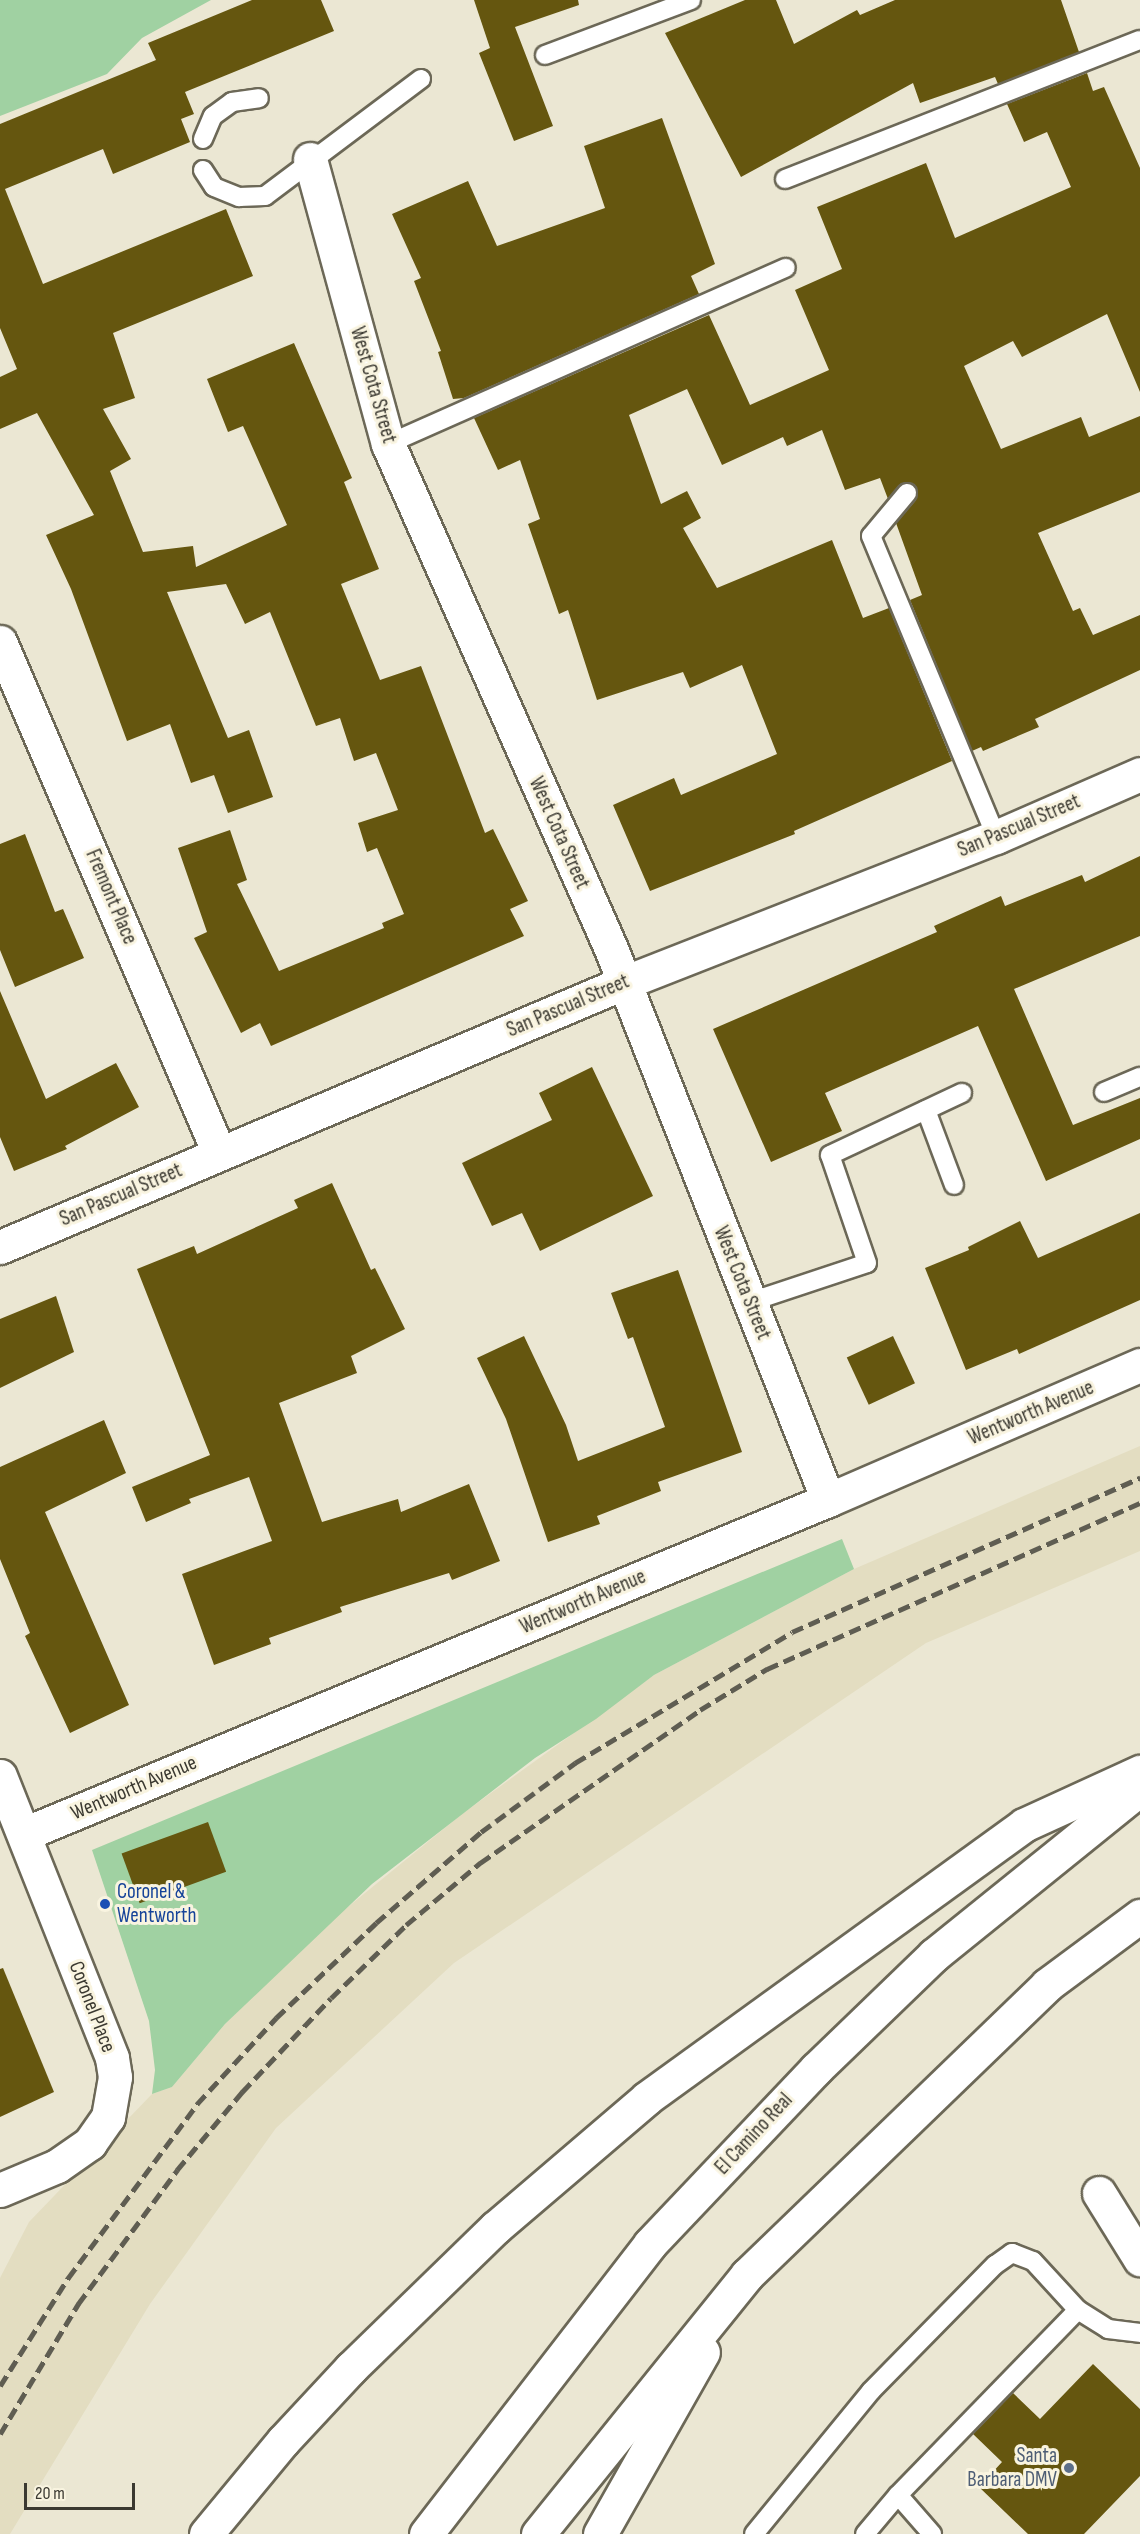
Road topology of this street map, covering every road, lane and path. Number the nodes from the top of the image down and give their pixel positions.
1 (691, 0) edge
2 (1140, 40) edge
3 (545, 55) dead end
4 (421, 79) dead end
5 (259, 98) dead end
6 (203, 139) dead end
7 (310, 159) junction
8 (203, 170) dead end
9 (785, 179) dead end
10 (786, 268) dead end
11 (388, 444) junction
12 (907, 493) dead end
13 (0, 642) edge
14 (1140, 774) edge
15 (996, 837) junction
16 (623, 982) junction
17 (1140, 1077) edge
18 (1104, 1092) dead end
19 (962, 1093) dead end
20 (926, 1110) junction
21 (219, 1153) junction
22 (954, 1185) dead end
23 (0, 1247) edge
24 (750, 1302) junction
25 (1140, 1365) edge
26 (828, 1500) junction
27 (1140, 1772) edge
28 (0, 1776) edge
29 (1140, 1788) edge
30 (24, 1834) junction
31 (1140, 1916) edge
32 (0, 2190) edge
33 (1099, 2193) dead end
34 (1140, 2259) edge
35 (747, 2274) junction
36 (1078, 2310) junction
37 (1140, 2333) edge
38 (898, 2495) junction
39 (206, 2534) edge
40 (426, 2534) edge
41 (538, 2534) edge
42 (600, 2534) edge
43 (754, 2534) edge
44 (865, 2534) edge
45 (932, 2534) edge

1 - 3 lane
2 - 9 lane
4 - 7 lane
5 - 6 lane
7 - 8 lane
7 - 11 main road, West Cota Street
10 - 11 lane
11 - 16 main road, West Cota Street
12 - 15 lane
13 - 21 main road, Fremont Place
14 - 15 main road, San Pascual Street
15 - 16 main road, San Pascual Street
16 - 21 main road, San Pascual Street
16 - 24 main road, West Cota Street
17 - 18 lane
19 - 20 lane
20 - 22 lane
20 - 24 lane
21 - 23 main road, San Pascual Street
24 - 26 main road, West Cota Street
25 - 26 main road, Wentworth Avenue
26 - 30 main road, Wentworth Avenue
27 - 39 main road
28 - 30 main road, Coronel Place
29 - 40 main road, El Camino Real
30 - 32 main road, Coronel Place
31 - 35 main road
33 - 34 main road
35 - 41 main road
35 - 42 main road
36 - 37 lane
36 - 38 lane
36 - 43 lane
38 - 44 lane
38 - 45 lane

